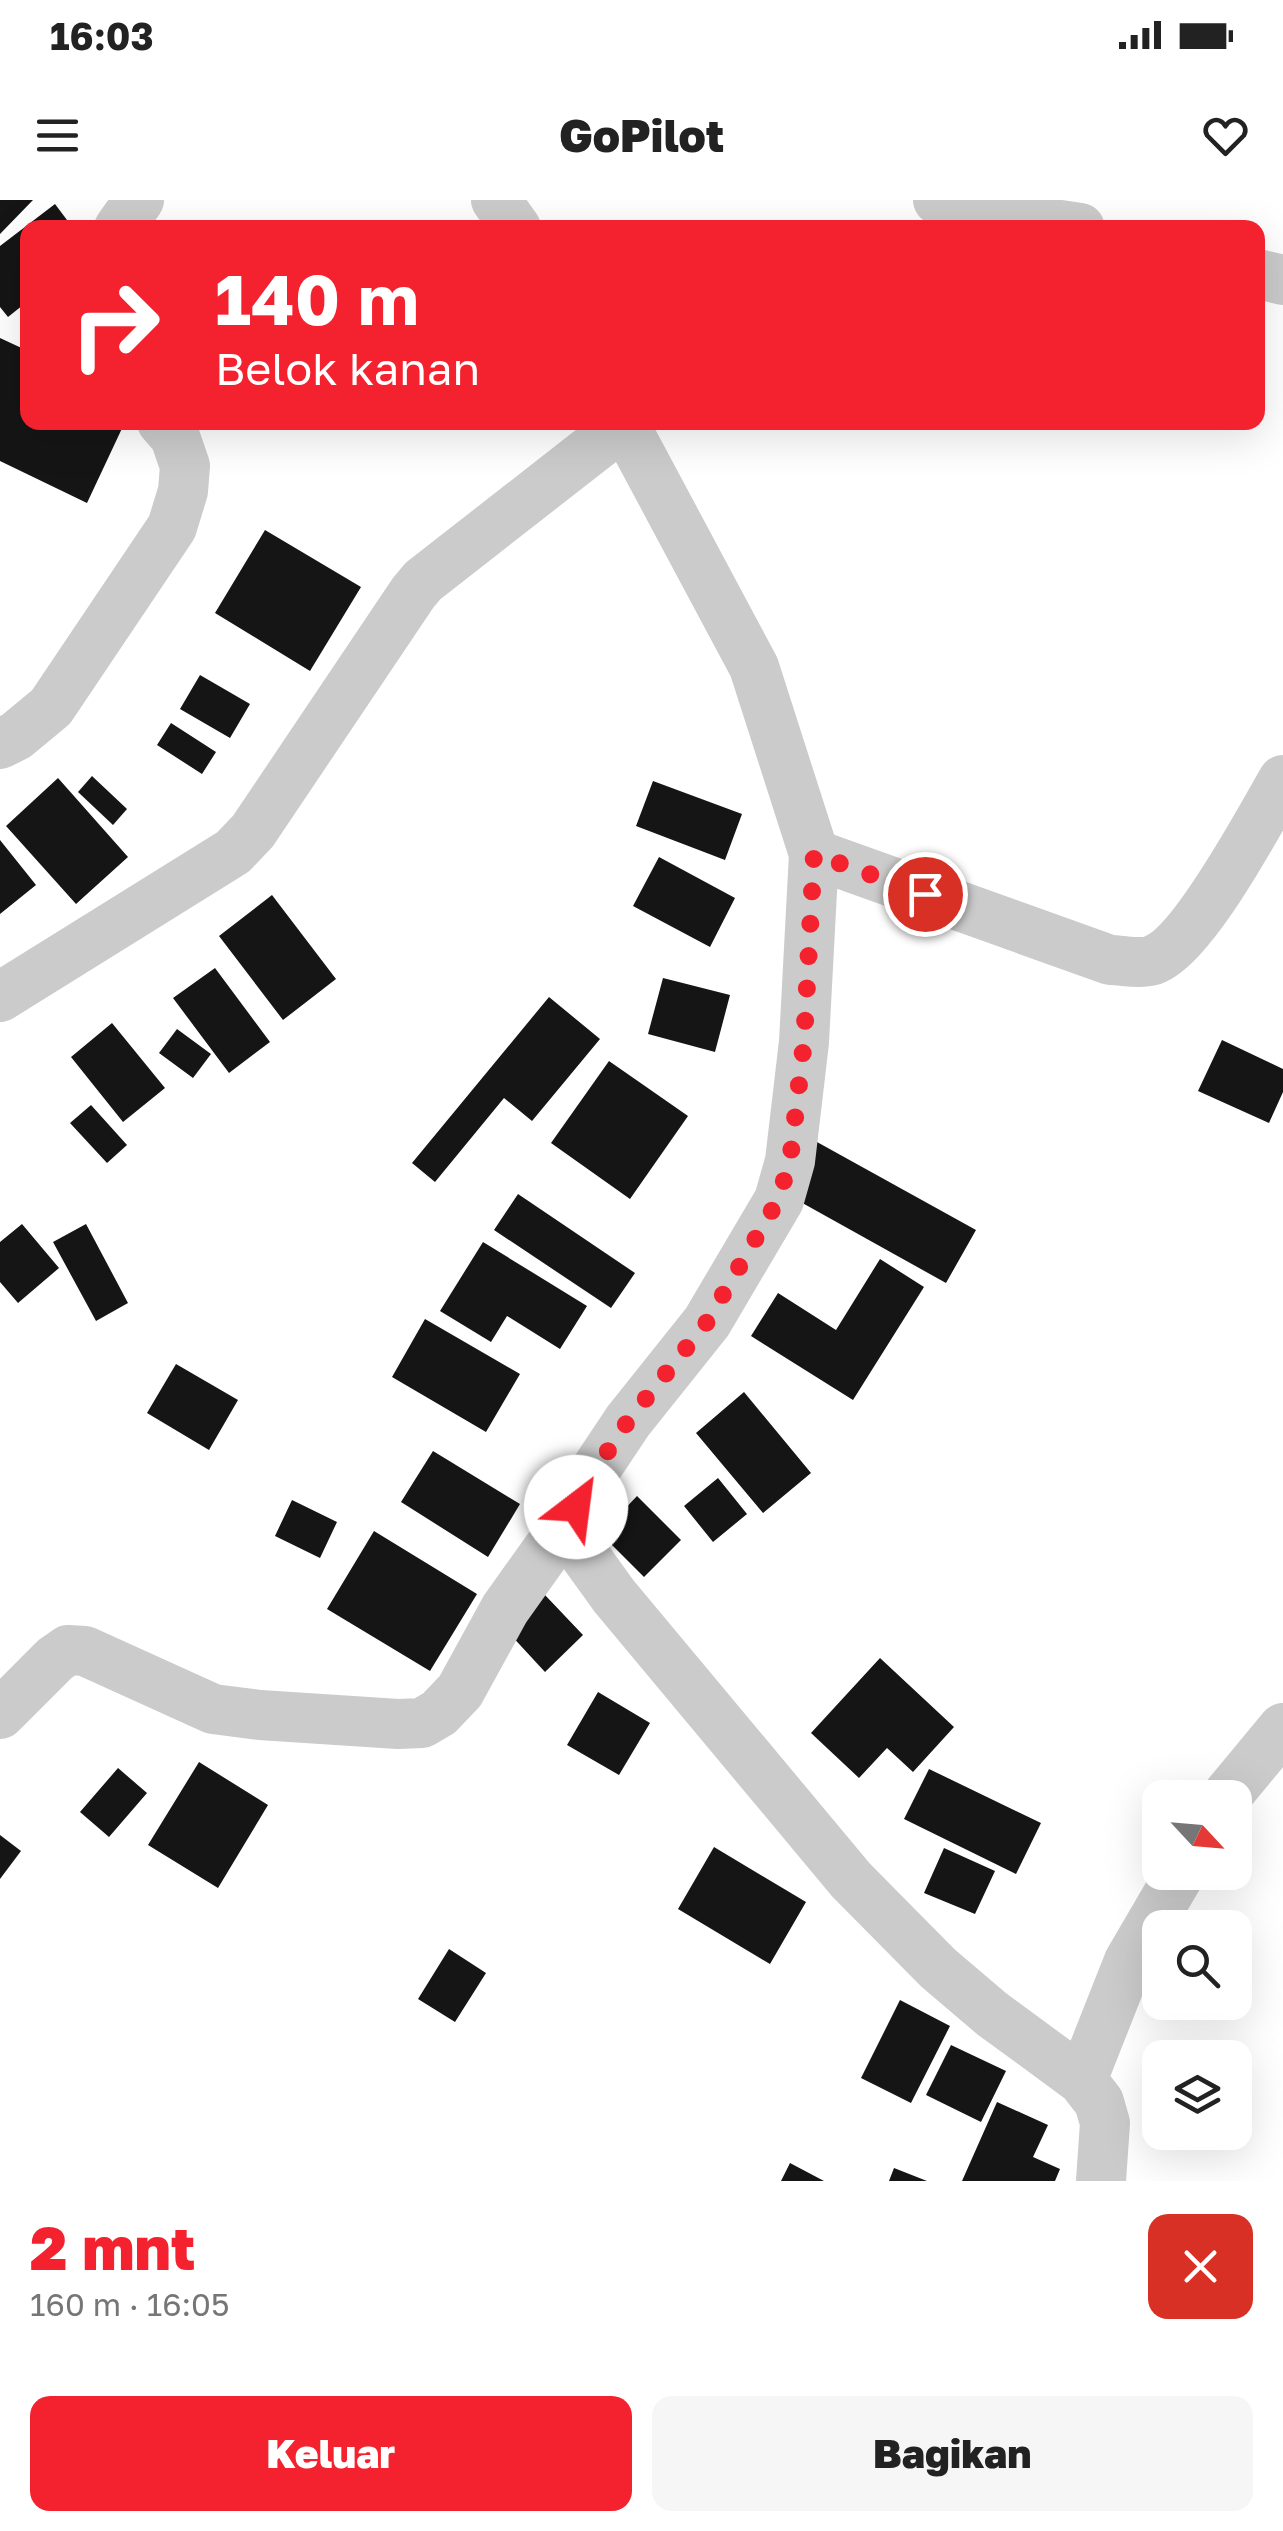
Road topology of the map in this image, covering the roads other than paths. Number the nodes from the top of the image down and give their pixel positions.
1 (938, 200) edge
2 (1027, 220) edge
3 (169, 430) edge
4 (615, 430) edge
5 (628, 430) edge
6 (0, 744) edge
7 (1283, 780) edge
8 (814, 854) junction
9 (0, 997) edge
10 (573, 1528) junction
11 (0, 1714) edge
12 (1283, 1728) edge
13 (1241, 1780) edge
14 (1170, 1890) edge
15 (1082, 2080) junction
16 (1101, 2181) edge

1 - 2 street
3 - 6 street
4 - 9 street
5 - 8 street
7 - 8 street
8 - 10 street
10 - 11 street
10 - 15 street
12 - 13 street
14 - 15 street
15 - 16 street

